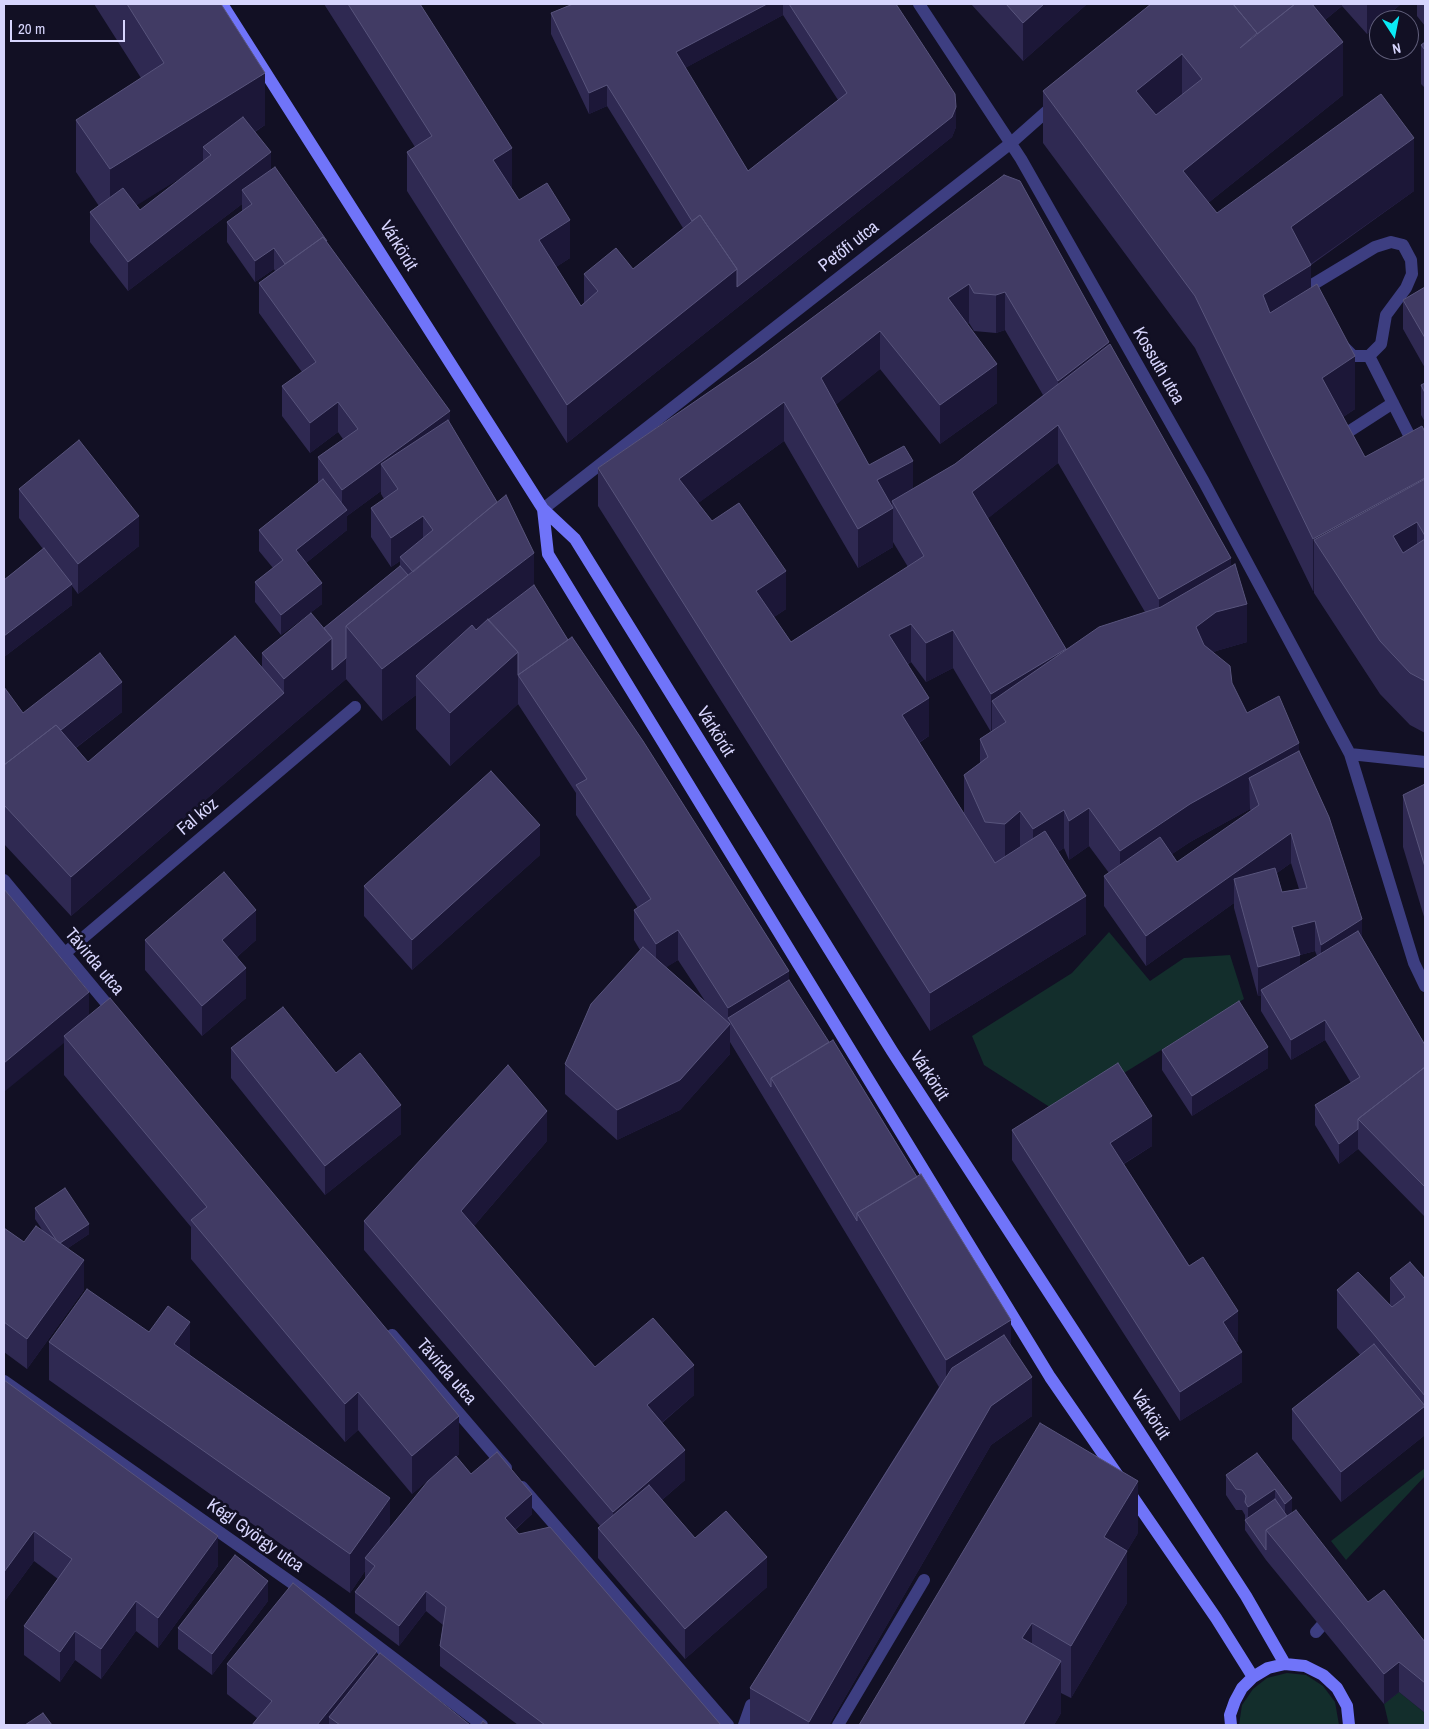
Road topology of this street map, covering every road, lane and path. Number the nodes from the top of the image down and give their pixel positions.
1 (222, 4) edge
2 (919, 4) edge
3 (1066, 95) edge
4 (1011, 143) junction
5 (1299, 274) edge
6 (1337, 338) edge
7 (1369, 356) junction
8 (1393, 403) junction
9 (1350, 452) edge
10 (1423, 461) edge
11 (543, 508) junction
12 (355, 706) dead end
13 (1350, 754) junction
14 (1425, 762) edge
15 (4, 880) edge
16 (64, 954) junction
17 (1425, 986) edge
18 (122, 1022) edge
19 (383, 1325) edge
20 (4, 1381) edge
21 (924, 1580) dead end
22 (1338, 1607) edge
23 (1316, 1632) dead end
24 (1285, 1664) junction
25 (1253, 1676) junction
26 (751, 1705) edge
27 (1228, 1722) edge
28 (482, 1725) edge
29 (728, 1725) edge
30 (744, 1725) edge
31 (838, 1725) edge
32 (1349, 1725) edge

1 - 11 street, Várkörút
2 - 4 street, Kossuth utca
3 - 4 street, Petőfi utca
4 - 11 street, Petőfi utca
4 - 13 street, Kossuth utca
5 - 7 street
6 - 7 street
7 - 8 street
8 - 9 street
8 - 10 street
11 - 24 street, Várkörút
11 - 25 street, Várkörút
12 - 16 street, Fal köz
13 - 14 street
13 - 17 street, Kossuth utca
15 - 16 street, Távirda utca
16 - 18 street, Távirda utca
19 - 29 street, Távirda utca
20 - 28 street, Kégl György utca
21 - 31 street
22 - 23 street
24 - 25 street
24 - 32 street
25 - 27 street
26 - 30 street

